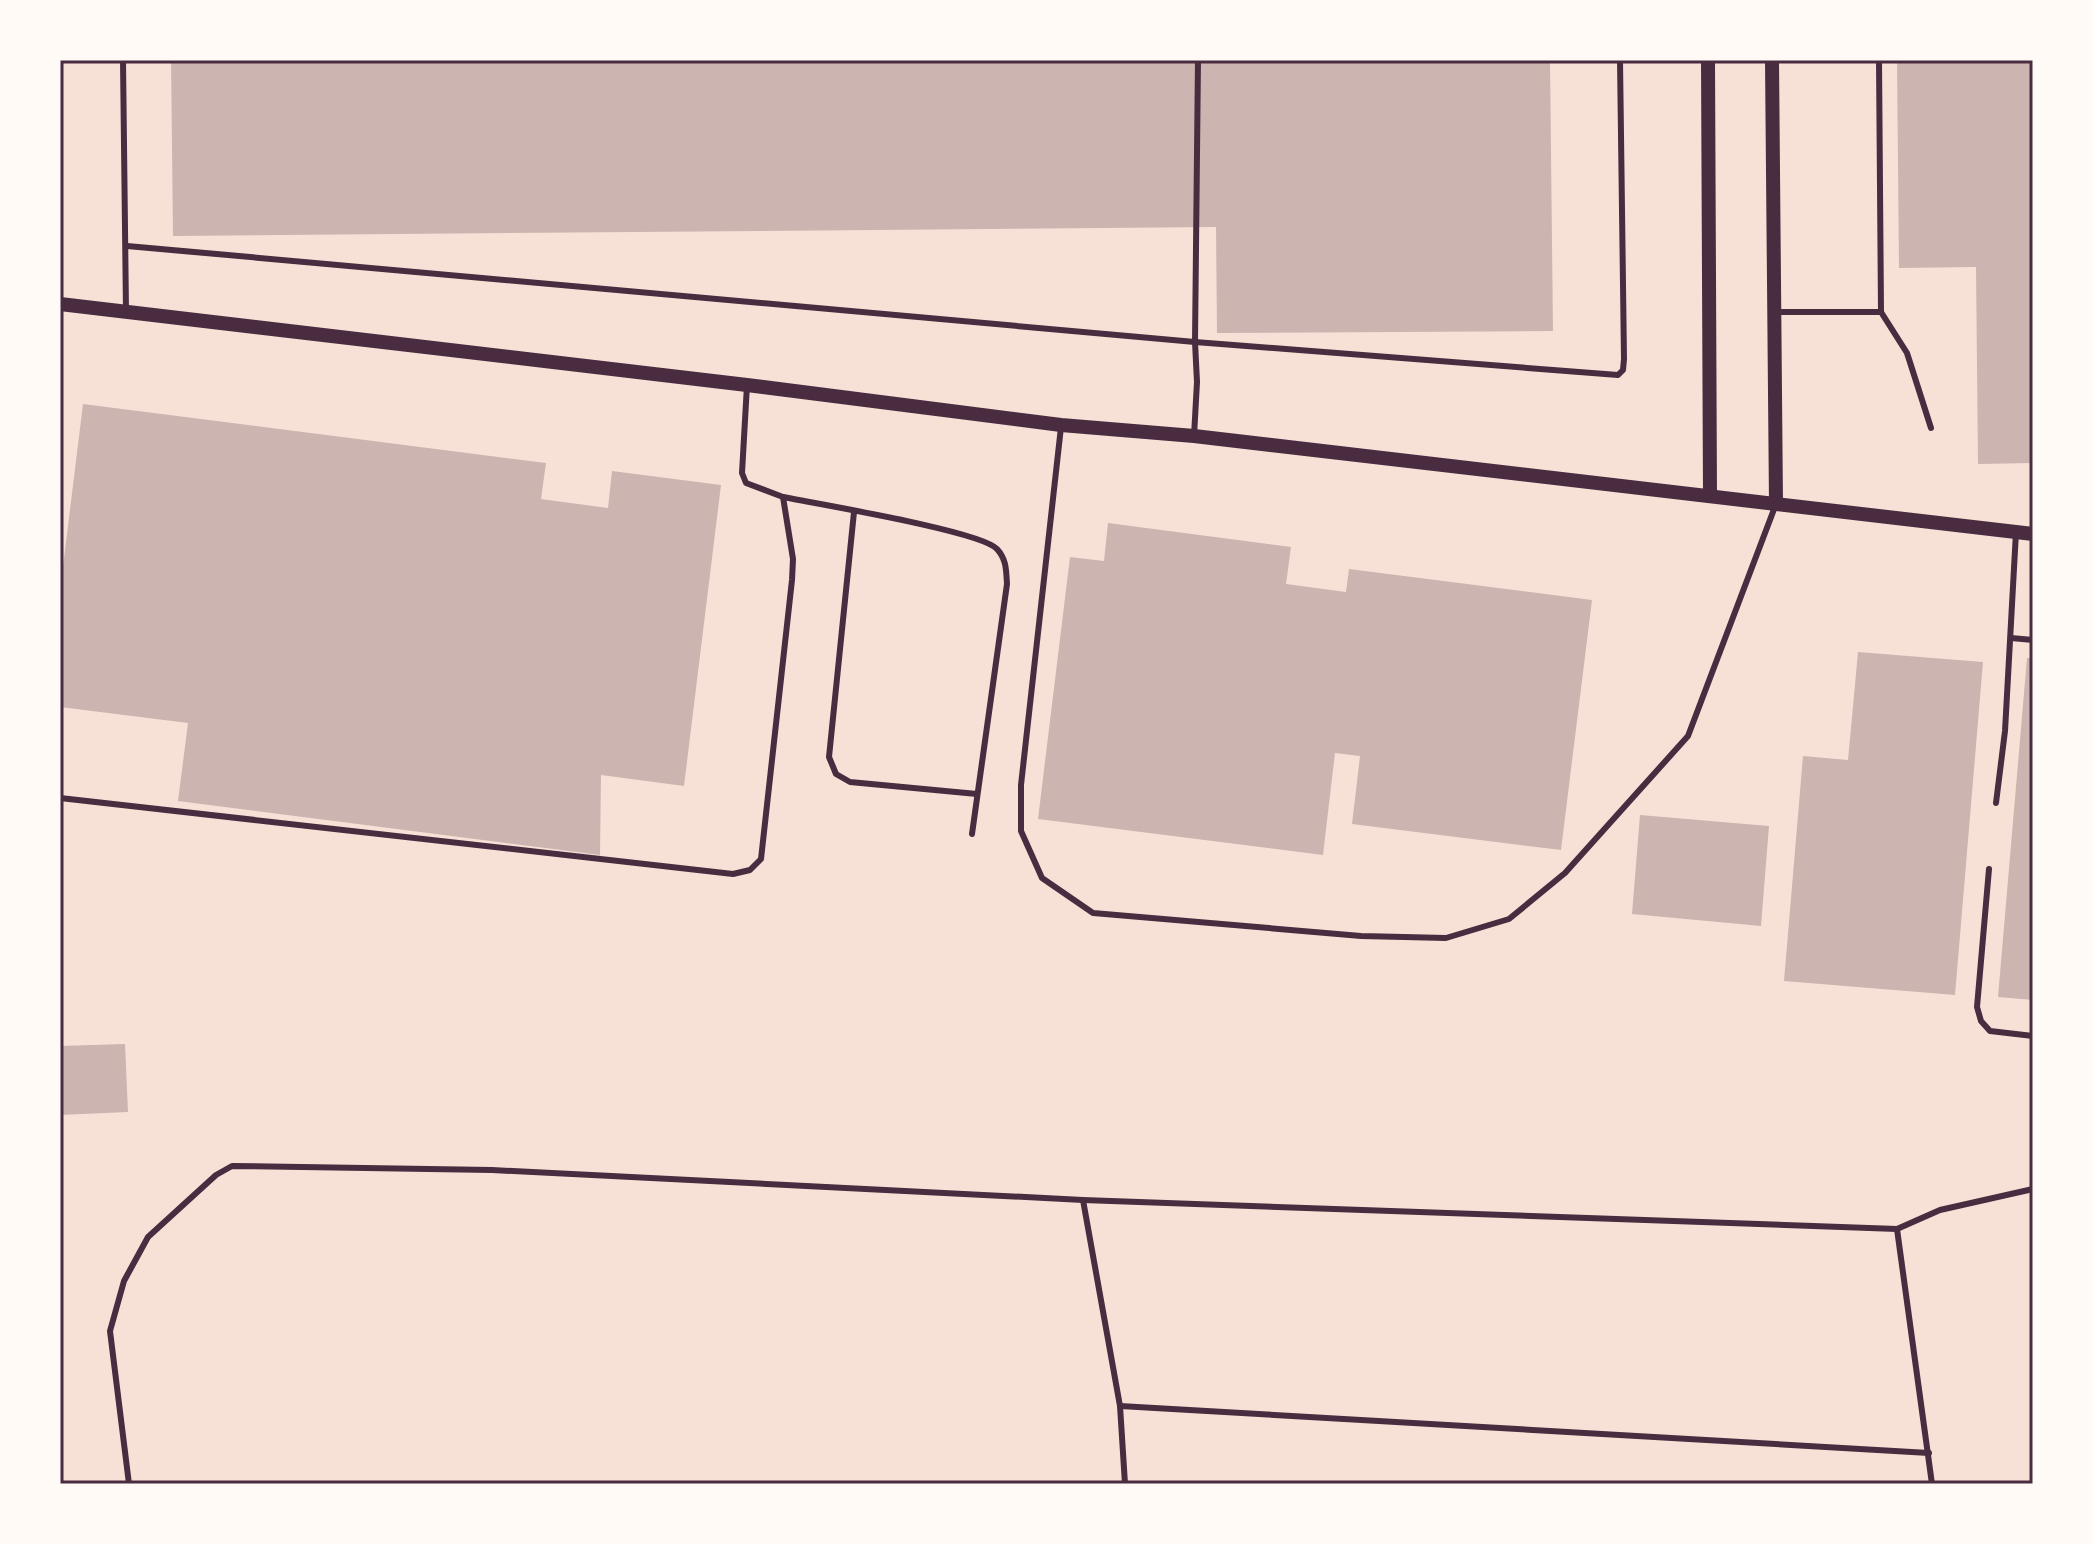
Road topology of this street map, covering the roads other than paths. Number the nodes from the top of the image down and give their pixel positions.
1 (123, 60) edge
2 (1198, 60) edge
3 (1620, 60) edge
4 (1708, 60) edge
5 (1772, 60) edge
6 (1879, 60) edge
7 (127, 246) junction
8 (60, 304) edge
9 (126, 312) junction
10 (1774, 312) junction
11 (1881, 312) junction
12 (1195, 342) junction
13 (747, 385) junction
14 (1061, 425) junction
15 (1931, 428) dead end
16 (1194, 436) junction
17 (1710, 496) junction
18 (783, 497) junction
19 (1776, 504) junction
20 (854, 512) junction
21 (2016, 532) junction
22 (2033, 534) edge
23 (2011, 638) junction
24 (2033, 640) edge
25 (977, 794) junction
26 (60, 798) edge
27 (1996, 803) dead end
28 (972, 834) dead end
29 (1989, 869) dead end
30 (2033, 1036) edge
31 (2033, 1189) edge
32 (1083, 1200) junction
33 (1897, 1229) junction
34 (1120, 1406) junction
35 (1929, 1453) junction
36 (129, 1484) edge
37 (1125, 1484) edge
38 (1932, 1484) edge

1 - 7 lane
2 - 12 lane
3 - 12 lane
4 - 17 street
5 - 10 street
6 - 11 lane
7 - 9 lane
7 - 12 lane
8 - 9 street
9 - 13 street
10 - 11 lane
10 - 19 street
11 - 15 lane
12 - 16 lane
13 - 14 street
13 - 18 lane
14 - 16 street
14 - 19 lane
16 - 17 street
17 - 19 street
18 - 20 lane
18 - 26 lane
19 - 21 street
20 - 25 lane
20 - 25 lane
21 - 22 street
21 - 23 lane
23 - 24 lane
23 - 27 lane
25 - 28 lane
29 - 30 lane
31 - 33 lane
32 - 33 lane
32 - 34 lane
32 - 36 lane
33 - 35 lane
34 - 35 lane
34 - 37 lane
35 - 38 lane

